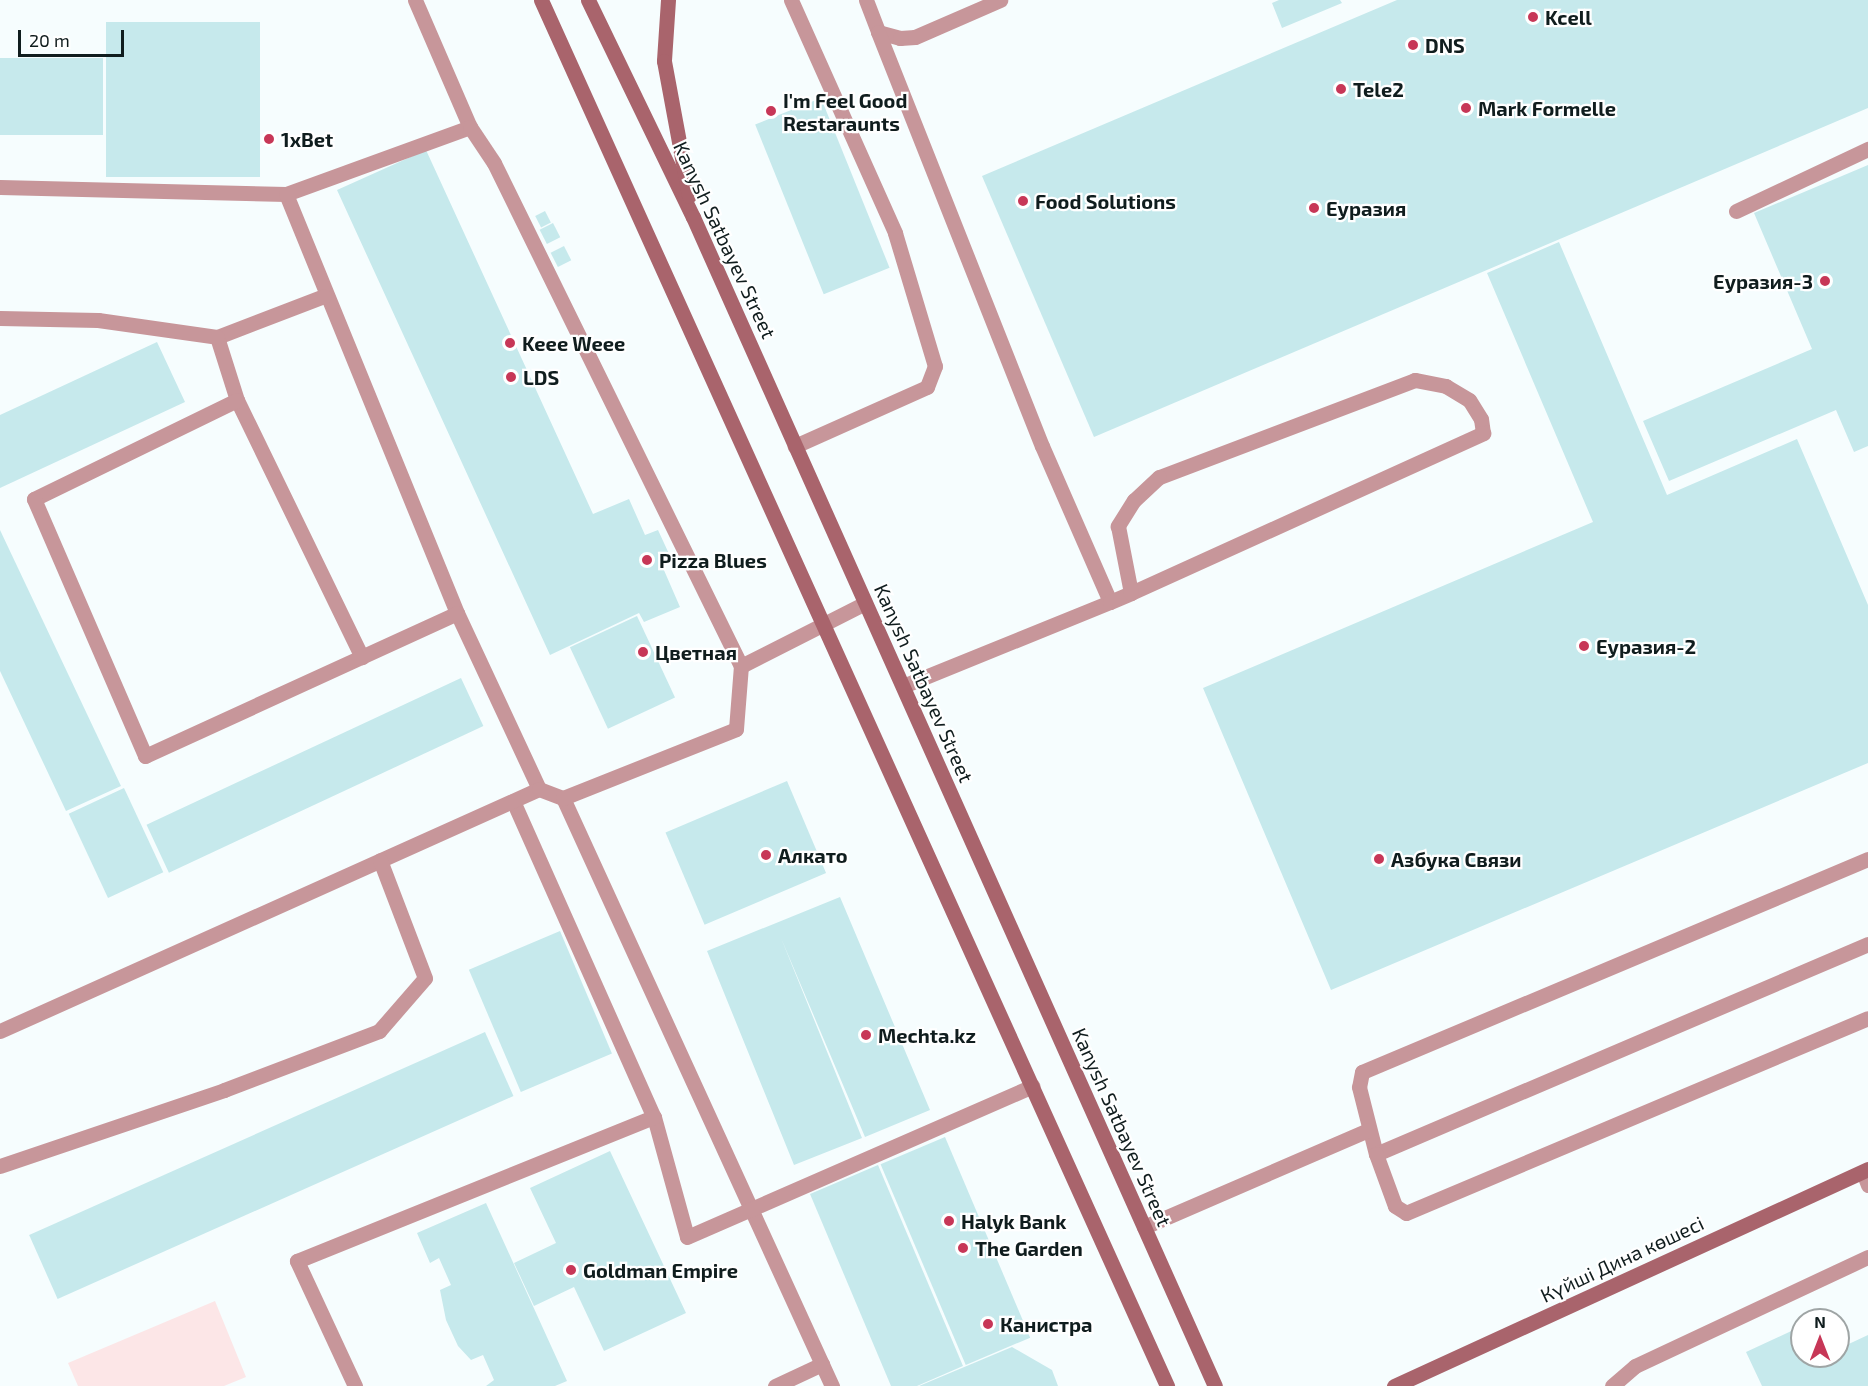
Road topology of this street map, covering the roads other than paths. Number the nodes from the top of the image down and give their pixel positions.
1 (415, 0) edge
2 (541, 0) edge
3 (588, 0) edge
4 (668, 0) edge
5 (791, 0) edge
6 (866, 0) edge
7 (1000, 0) edge
8 (878, 32) junction
9 (470, 127) junction
10 (1868, 149) edge
11 (0, 187) edge
12 (286, 194) junction
13 (1736, 211) dead end
14 (693, 217) junction
15 (324, 296) junction
16 (0, 318) edge
17 (217, 337) junction
18 (237, 400) junction
19 (795, 446) junction
20 (1131, 593) junction
21 (1110, 602) junction
22 (865, 603) junction
23 (457, 613) junction
24 (824, 626) junction
25 (362, 657) junction
26 (741, 666) junction
27 (903, 686) junction
28 (539, 789) junction
29 (563, 798) junction
30 (513, 801) junction
31 (1868, 859) edge
32 (380, 860) junction
33 (1868, 944) edge
34 (1868, 1018) edge
35 (0, 1031) edge
36 (1032, 1086) junction
37 (654, 1117) junction
38 (1368, 1130) junction
39 (1376, 1154) junction
40 (0, 1166) edge
41 (1866, 1175) edge
42 (751, 1208) junction
43 (1144, 1227) junction
44 (1868, 1257) edge
45 (822, 1364) junction
46 (355, 1386) edge
47 (775, 1386) edge
48 (832, 1386) edge
49 (1167, 1386) edge
50 (1215, 1386) edge
51 (1394, 1386) edge
52 (1612, 1386) edge

1 - 9 lane
2 - 24 main road
3 - 14 main road, Kanysh Satbayev Street
4 - 14 main road
5 - 19 lane
6 - 8 lane
7 - 8 lane
8 - 21 lane
9 - 12 lane
9 - 26 lane
10 - 13 lane
11 - 12 lane
12 - 15 lane
14 - 19 main road, Kanysh Satbayev Street
15 - 17 lane
15 - 23 lane
16 - 17 lane
17 - 18 lane
18 - 25 lane
18 - 25 lane
19 - 22 main road, Kanysh Satbayev Street
20 - 20 lane
20 - 21 lane
21 - 27 lane
22 - 24 lane
22 - 27 main road, Kanysh Satbayev Street
23 - 25 lane
23 - 28 lane
24 - 26 lane
24 - 36 main road
26 - 29 lane
27 - 43 main road, Kanysh Satbayev Street
28 - 29 lane
28 - 30 lane
29 - 42 lane
30 - 32 lane
30 - 37 lane
31 - 38 lane
32 - 35 lane
32 - 40 lane
33 - 39 lane
34 - 39 lane
36 - 42 lane
36 - 49 main road
37 - 42 lane
37 - 46 lane
38 - 39 lane
38 - 43 lane
41 - 51 main road, Күйші Дина көшесі
42 - 45 lane
43 - 50 main road, Kanysh Satbayev Street
44 - 52 lane
45 - 47 lane
45 - 48 lane

